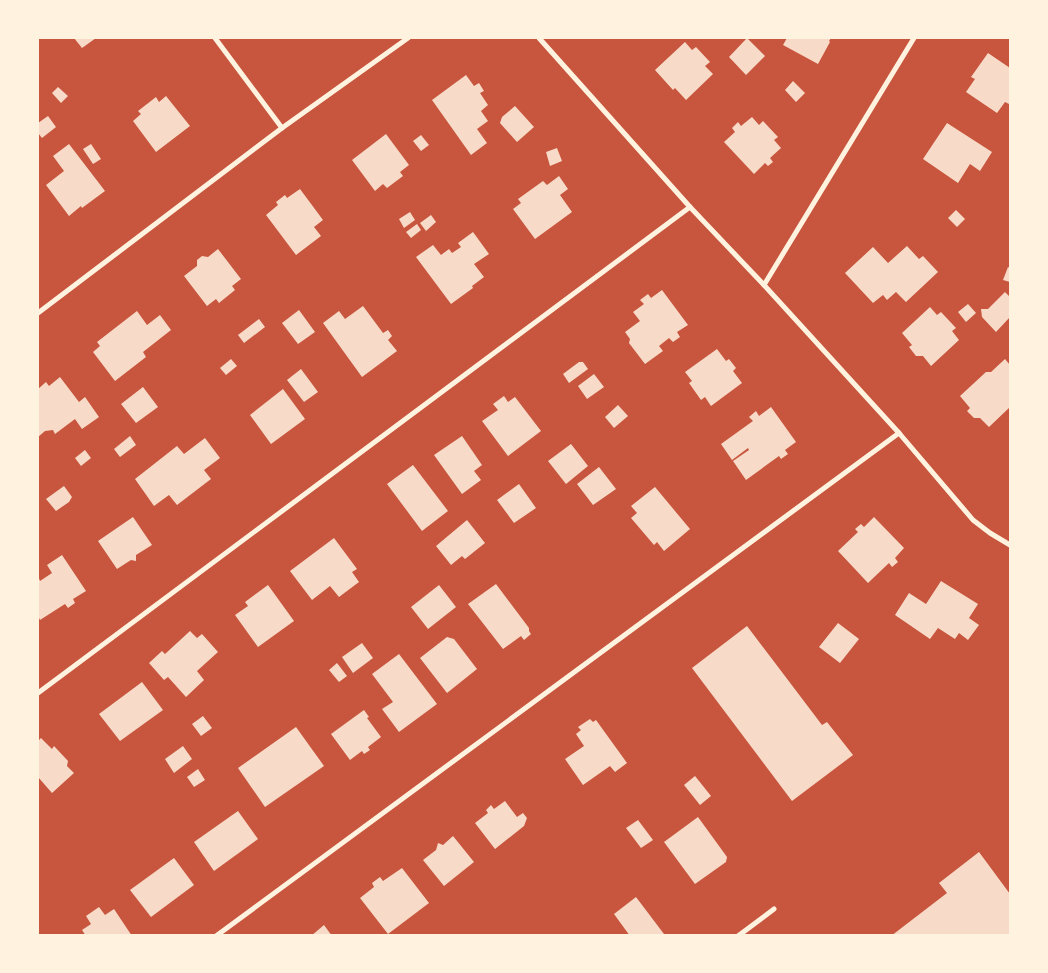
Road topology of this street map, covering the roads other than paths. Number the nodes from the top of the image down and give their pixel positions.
1 (215, 38) edge
2 (408, 38) edge
3 (539, 38) edge
4 (914, 38) edge
5 (282, 128) junction
6 (690, 207) junction
7 (764, 285) junction
8 (38, 313) edge
9 (899, 433) junction
10 (1010, 545) edge
11 (38, 693) edge
12 (774, 909) dead end
13 (216, 936) edge
14 (738, 936) edge

1 - 5 street
2 - 5 street
3 - 6 street
4 - 7 street
5 - 8 street
6 - 7 street
6 - 11 street
7 - 9 street
9 - 10 street
9 - 13 street
12 - 14 street

